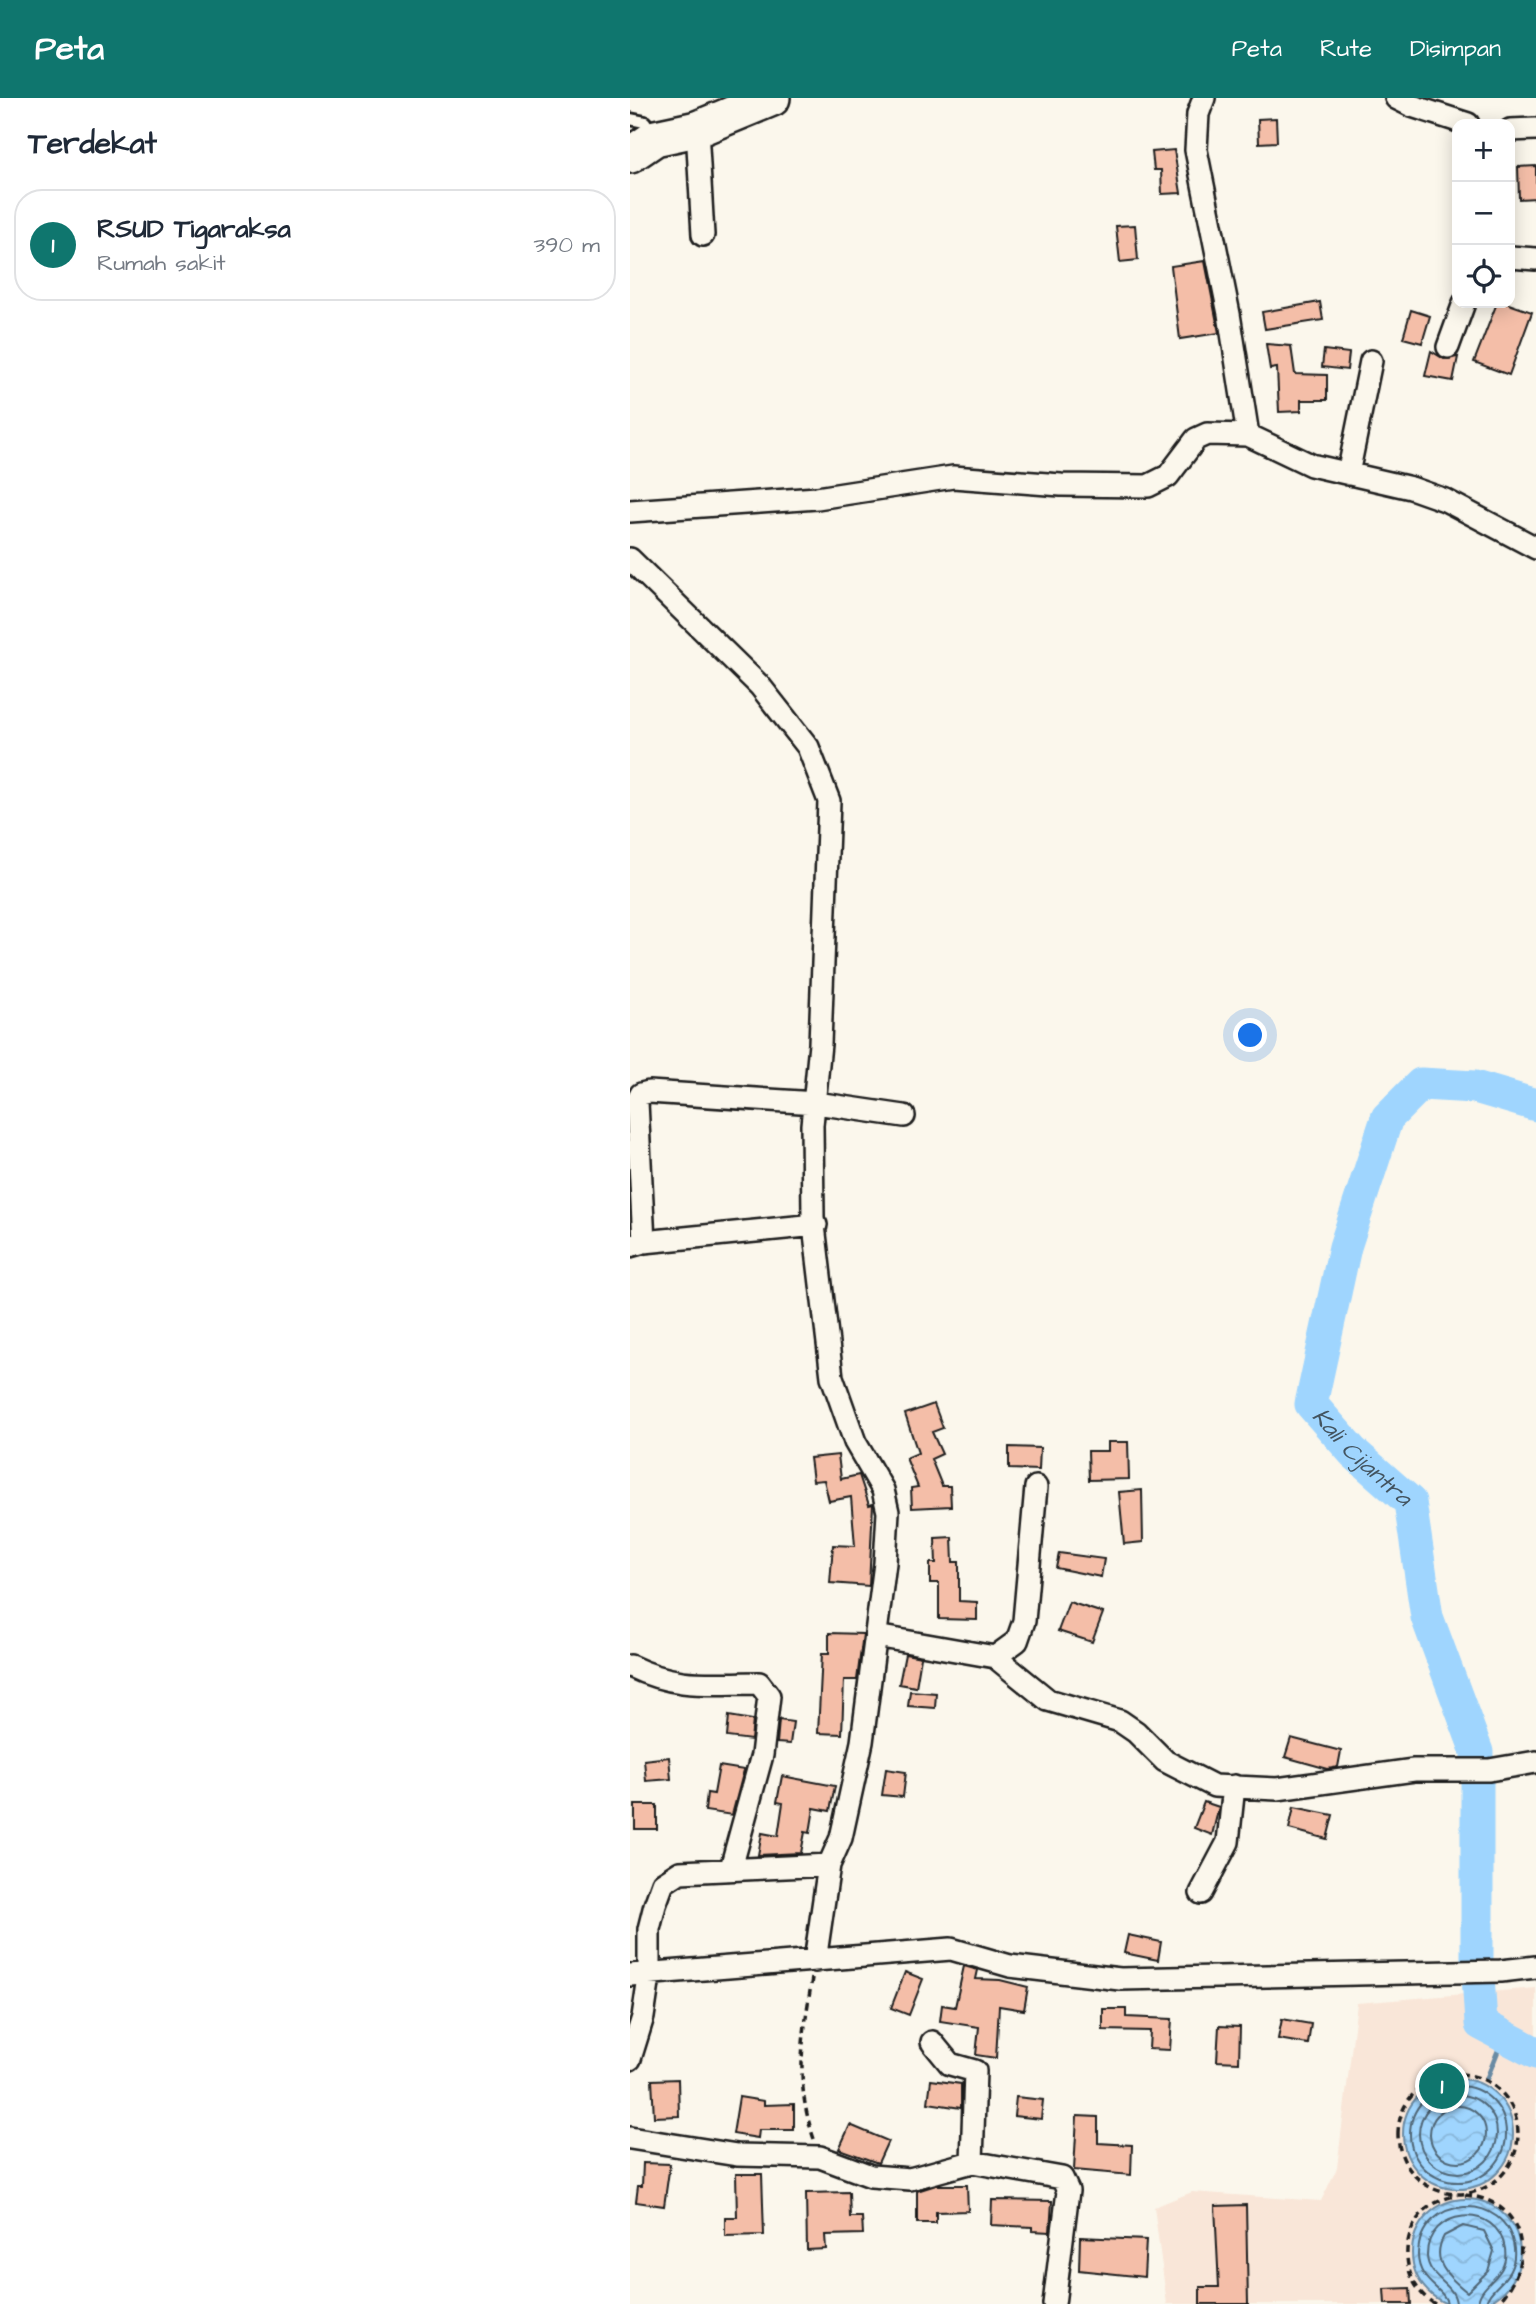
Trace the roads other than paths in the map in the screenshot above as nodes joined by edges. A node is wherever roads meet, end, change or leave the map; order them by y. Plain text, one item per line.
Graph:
1 (772, 98) edge
2 (1203, 98) edge
3 (1396, 98) edge
4 (1452, 119) edge
5 (697, 129) junction
6 (1536, 129) edge
7 (1515, 130) edge
8 (638, 137) edge
9 (704, 234) dead end
10 (1515, 257) edge
11 (1536, 259) edge
12 (1462, 308) edge
13 (1448, 347) dead end
14 (1371, 361) dead end
15 (1248, 435) junction
16 (1348, 474) junction
17 (630, 511) edge
18 (1536, 548) edge
19 (630, 559) edge
20 (816, 1103) junction
21 (904, 1116) dead end
22 (816, 1225) junction
23 (637, 1244) edge
24 (1036, 1487) dead end
25 (876, 1636) junction
26 (995, 1657) junction
27 (630, 1666) edge
28 (1536, 1762) edge
29 (1234, 1786) junction
30 (829, 1865) junction
31 (731, 1868) junction
32 (1201, 1894) dead end
33 (815, 1961) junction
34 (1536, 1967) edge
35 (640, 1973) edge
36 (932, 2042) dead end
37 (630, 2059) edge
38 (630, 2138) edge
39 (972, 2162) junction
40 (1054, 2304) edge

1 - 5 main road
2 - 15 street
3 - 4 street
5 - 8 main road
5 - 9 street
6 - 7 street
10 - 11 street
12 - 13 street
14 - 16 street
15 - 16 street
15 - 17 street
16 - 18 street
19 - 20 street
20 - 21 street
20 - 22 street
20 - 23 street
22 - 23 street
22 - 25 street
24 - 26 street
25 - 26 street
25 - 30 street
26 - 29 street
27 - 31 street
28 - 29 street
29 - 32 street
30 - 31 street
30 - 33 street
31 - 35 street
33 - 34 street
33 - 35 street
35 - 37 street
36 - 39 street
38 - 39 street
39 - 40 street

